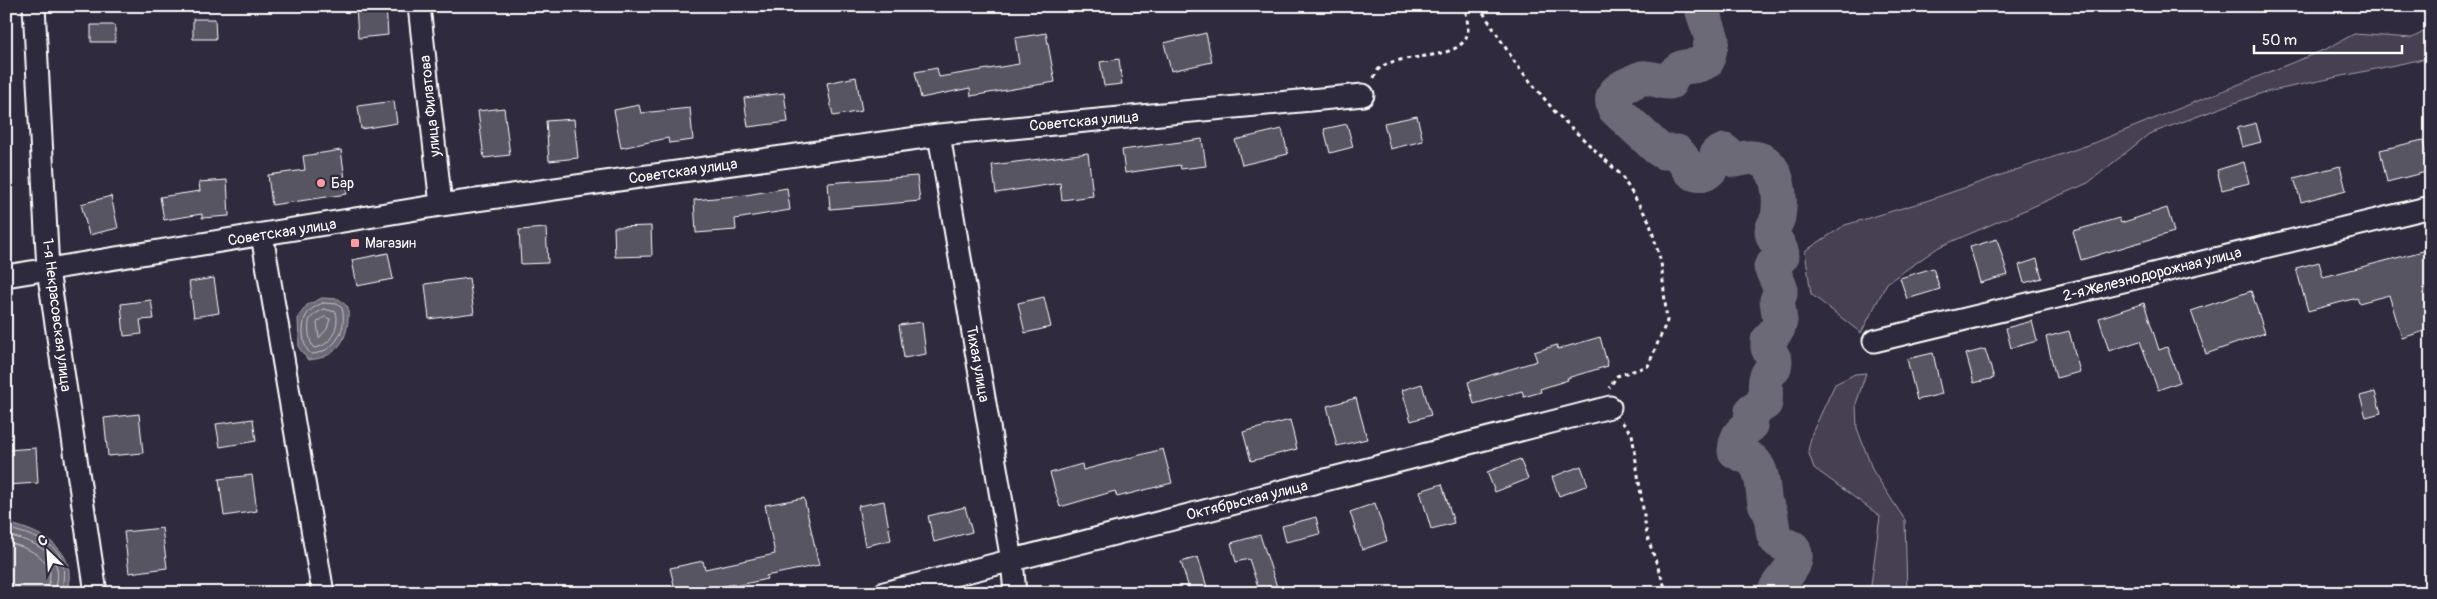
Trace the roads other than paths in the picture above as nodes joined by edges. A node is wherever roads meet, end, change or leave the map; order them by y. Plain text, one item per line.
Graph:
1 (34, 6) edge
2 (419, 6) edge
3 (1362, 95) road end
4 (939, 135) junction
5 (441, 205) junction
6 (2431, 207) edge
7 (262, 235) junction
8 (48, 270) junction
9 (6, 276) edge
10 (1874, 341) dead end
11 (1610, 407) road end
12 (1012, 561) junction
13 (96, 593) edge
14 (324, 593) edge
15 (884, 593) edge
16 (1015, 593) edge

1 - 8 street, 1-я Некрасовская улица
2 - 5 street, улица Филатова
3 - 4 street, Советская улица
4 - 5 street, Советская улица
4 - 12 street, Тихая улица
5 - 7 street, Советская улица
6 - 10 street, 2-я Железнодорожная улица
7 - 8 street, Советская улица
7 - 14 street
8 - 9 street, Советская улица
8 - 13 street, 1-я Некрасовская улица
11 - 12 street, Октябрьская улица
12 - 15 street, Октябрьская улица
12 - 16 street, Тихая улица

